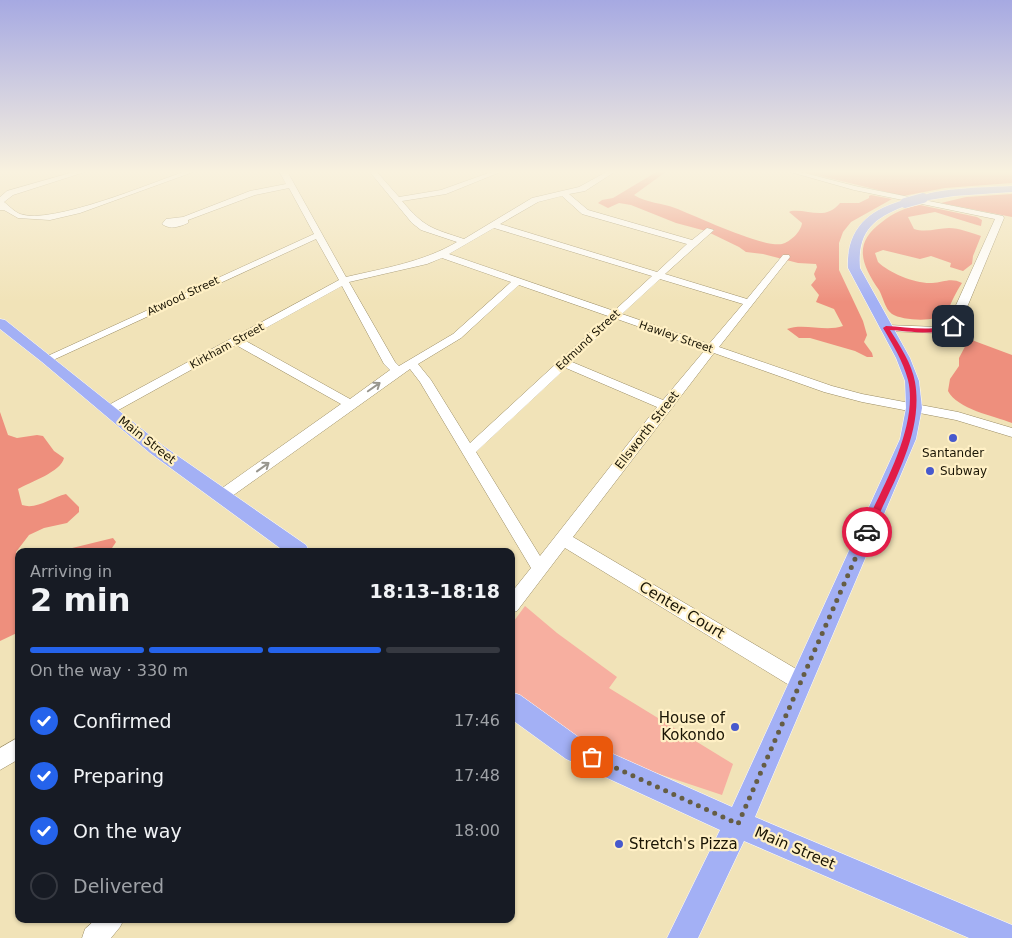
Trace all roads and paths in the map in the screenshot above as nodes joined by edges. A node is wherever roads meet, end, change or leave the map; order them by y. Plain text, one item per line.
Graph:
1 (16, 215) edge
2 (62, 215) edge
3 (195, 215) edge
4 (308, 215) edge
5 (409, 215) edge
6 (512, 215) edge
7 (595, 215) edge
8 (879, 215) edge
9 (984, 215) edge
10 (184, 219) dead end
11 (494, 226) junction
12 (710, 230) dead end
13 (319, 235) junction
14 (465, 242) junction
15 (693, 242) junction
16 (442, 255) junction
17 (786, 257) dead end
18 (658, 275) junction
19 (345, 280) junction
20 (518, 281) junction
21 (750, 303) junction
22 (616, 316) junction
23 (0, 323) edge
24 (886, 328) junction
25 (237, 340) junction
26 (713, 349) junction
27 (48, 359) junction
28 (564, 363) junction
29 (412, 364) junction
30 (398, 371) junction
31 (350, 404) junction
32 (665, 406) junction
33 (914, 408) junction
34 (109, 410) junction
35 (1012, 433) edge
36 (468, 452) junction
37 (223, 495) junction
38 (563, 539) junction
39 (295, 548) edge
40 (540, 569) junction
41 (515, 601) edge
42 (801, 682) junction
43 (515, 707) edge
44 (15, 750) edge
45 (0, 760) edge
46 (738, 824) junction
47 (108, 923) edge
48 (94, 938) edge
49 (682, 938) edge
50 (1006, 938) edge

1 - 2 street
3 - 10 street
4 - 13 street
5 - 14 street
6 - 11 street, Kirkham Street
7 - 15 street
8 - 24 main road, bridge
9 - 24 street
11 - 14 street, Kirkham Street
11 - 18 street
12 - 15 street, Edmund Street
13 - 19 street
13 - 27 street, Atwood Street
14 - 16 street, Kirkham Street
15 - 18 street, Edmund Street
16 - 19 street, Kirkham Street
16 - 20 street, Hawley Street
17 - 21 street, Ellsworth Street
18 - 21 street
18 - 22 street, Edmund Street
19 - 25 street, Kirkham Street
19 - 30 street
20 - 22 street, Hawley Street
20 - 29 street
21 - 26 street, Ellsworth Street
22 - 26 street, Hawley Street
22 - 28 street, Edmund Street
23 - 27 main road, Main Street
24 - 33 main road
25 - 31 street
25 - 34 street, Kirkham Street
26 - 32 street, Ellsworth Street
26 - 33 street, Hawley Street
27 - 34 main road, Main Street
28 - 32 street
28 - 36 street, Edmund Street
29 - 30 street
29 - 36 street
31 -> 30 street
37 -> 31 street
32 - 38 street, Ellsworth Street
33 - 35 street, Hawley Street
33 - 42 main road
34 - 37 main road, Main Street
36 - 40 street
37 - 39 main road, Main Street
38 - 40 street, Ellsworth Street
38 - 42 street, Center Court
40 - 41 street, Ellsworth Street
42 - 46 main road
43 - 46 main road, Main Street
44 - 45 street
46 - 49 main road
46 - 50 main road, Main Street
47 - 48 street

